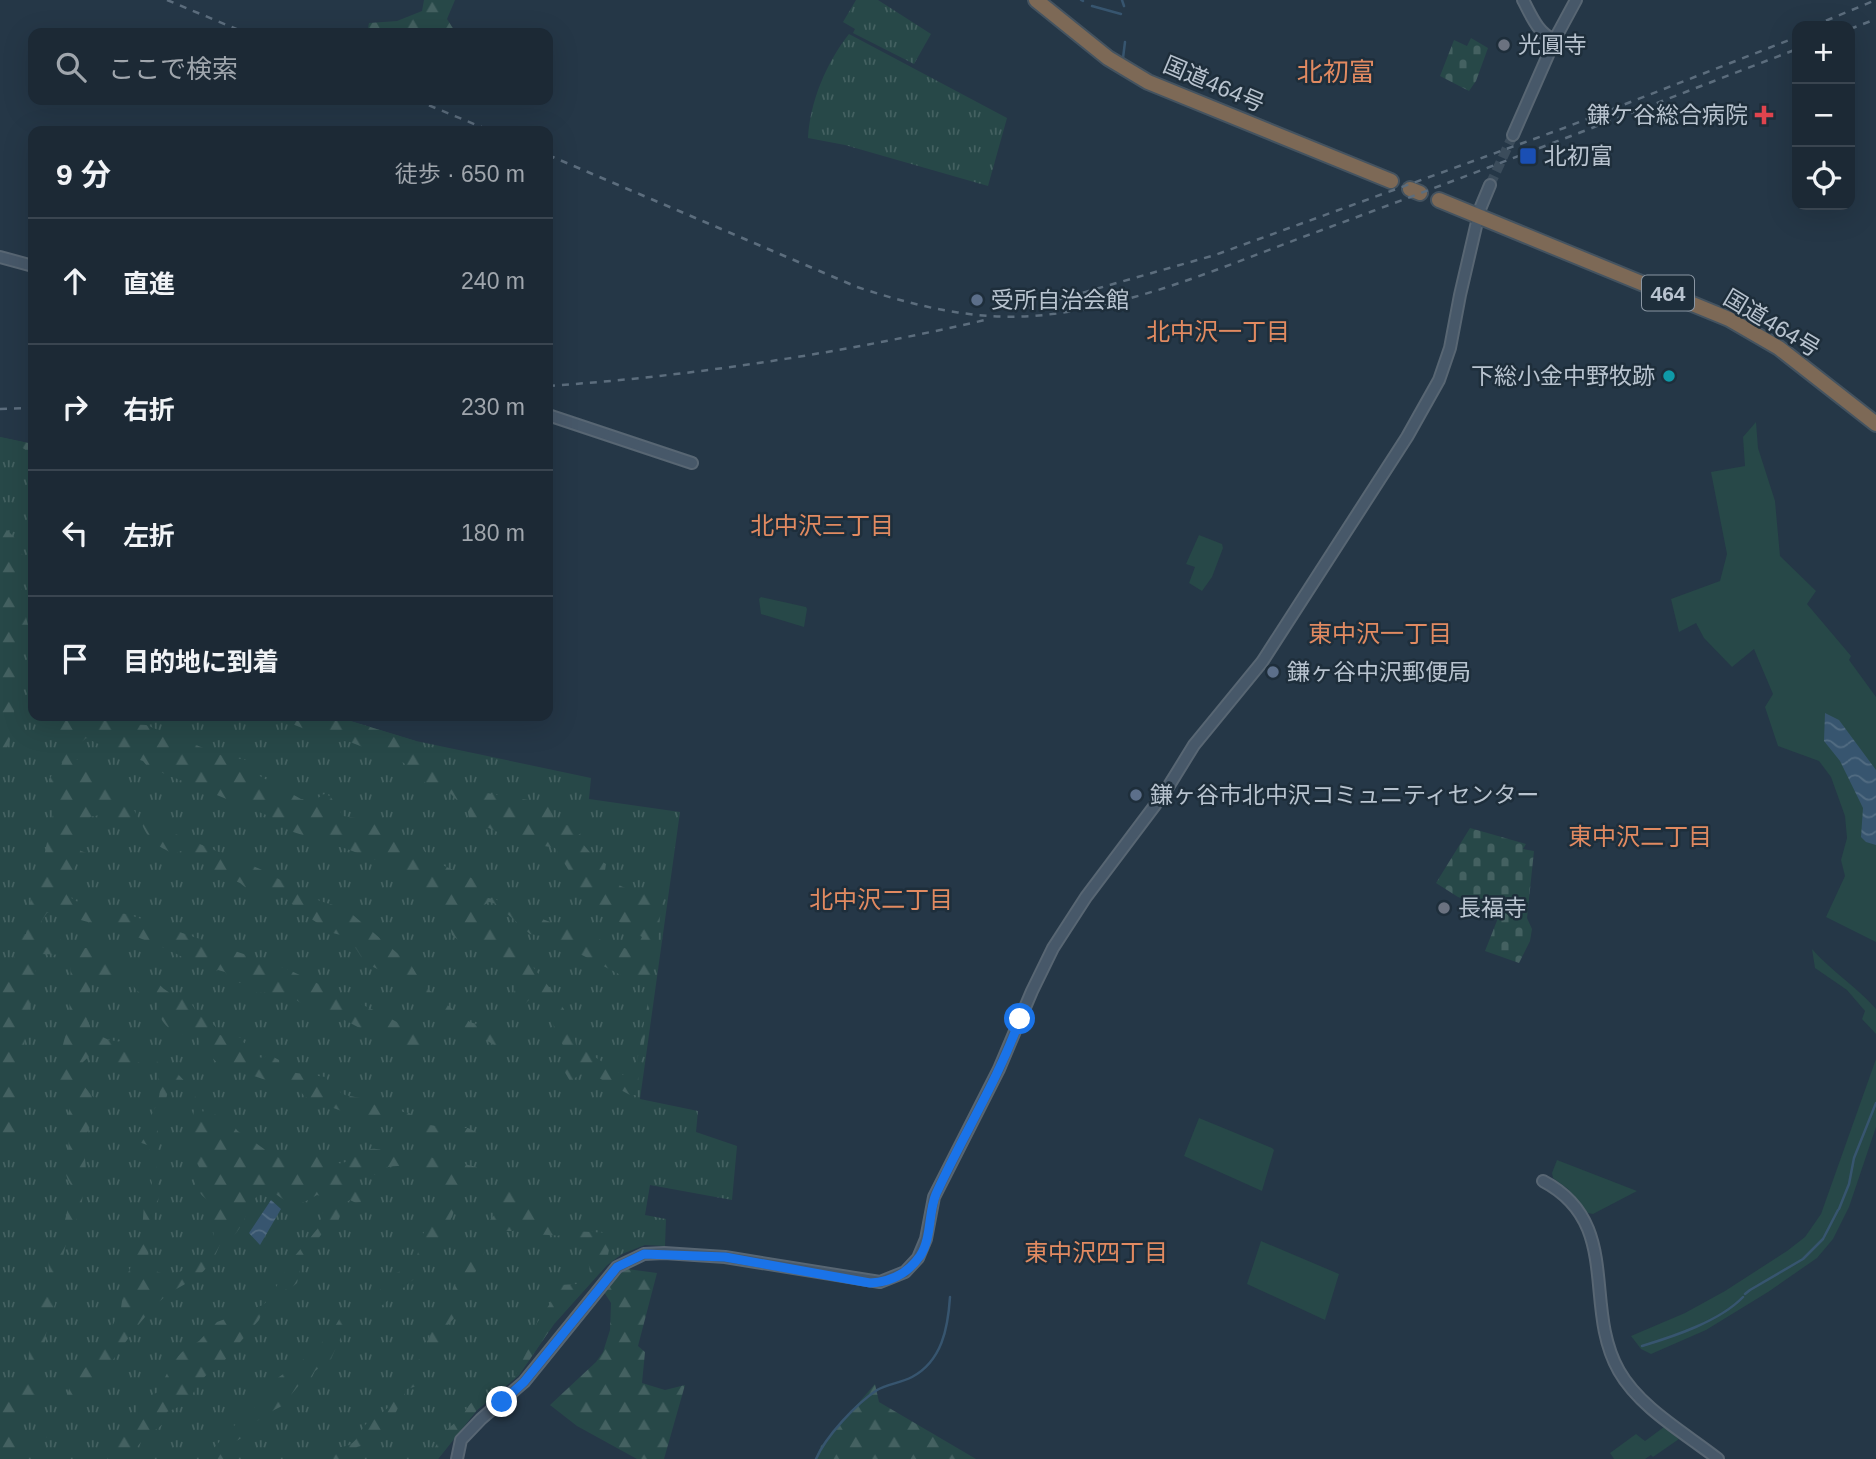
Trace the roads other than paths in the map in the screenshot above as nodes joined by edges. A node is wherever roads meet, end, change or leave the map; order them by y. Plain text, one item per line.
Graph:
1 (1036, 0) edge
2 (1523, 0) edge
3 (1576, 0) edge
4 (1555, 40) junction
5 (1513, 135) tunnel mouth
6 (1391, 181) dead end
7 (1490, 185) tunnel mouth
8 (1439, 200) dead end
9 (1478, 216) junction
10 (0, 257) edge
11 (28, 265) edge
12 (553, 417) edge
13 (1876, 424) edge
14 (692, 463) dead end
15 (1543, 1181) dead end
16 (457, 1459) edge
17 (1718, 1459) edge

1 - 6 highway, 国道464号
2 - 4 street
3 - 4 street
4 - 5 street
7 - 9 street
8 - 9 highway, 国道464号 / 464
9 - 13 highway, 国道464号 / 464
9 - 16 street
10 - 11 street
12 - 14 street
15 - 17 street

